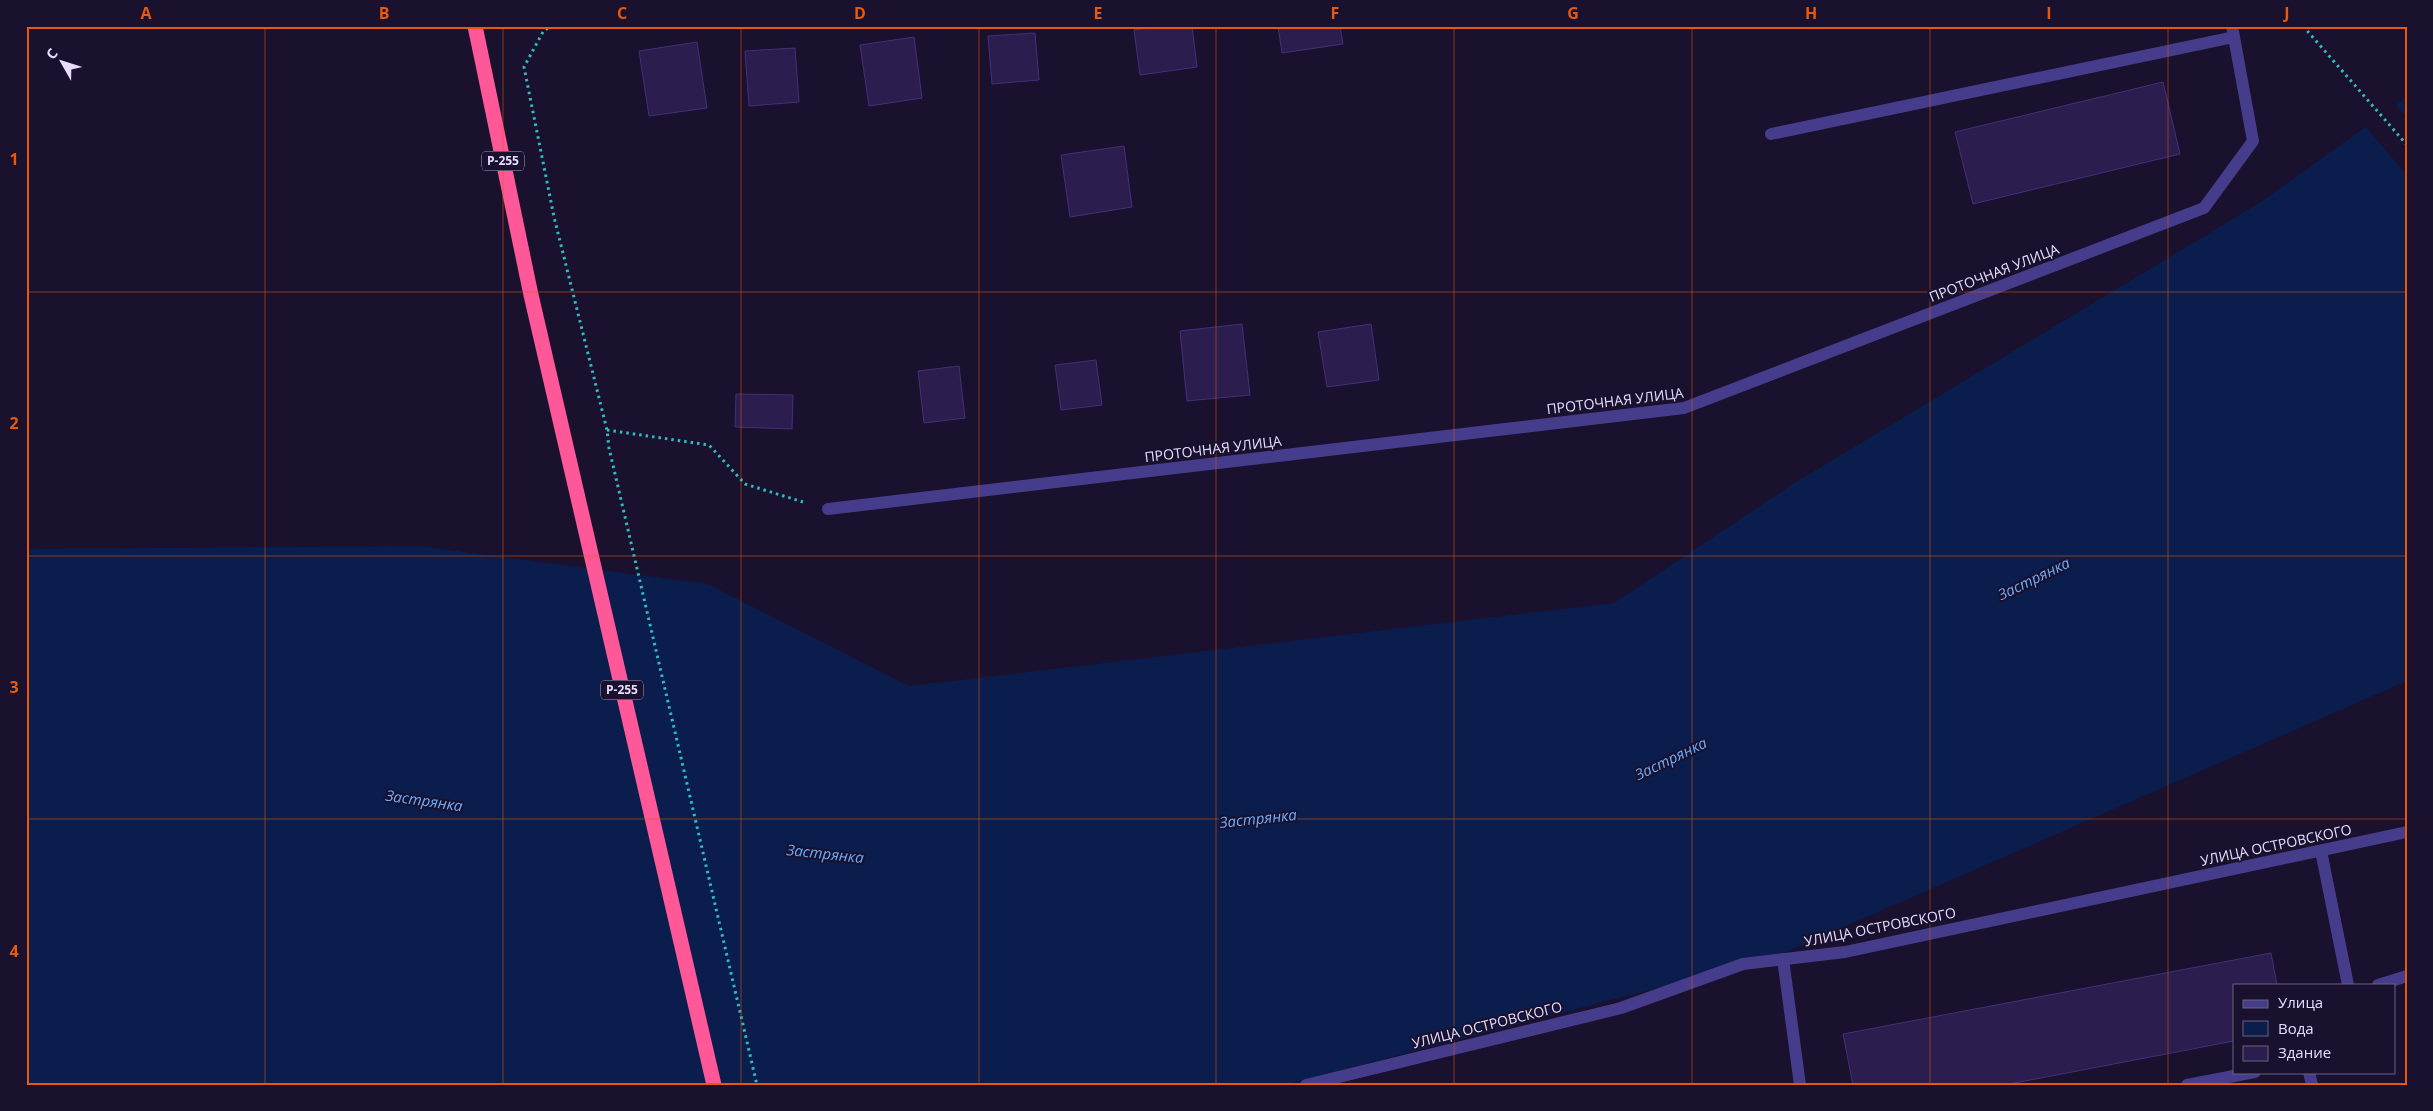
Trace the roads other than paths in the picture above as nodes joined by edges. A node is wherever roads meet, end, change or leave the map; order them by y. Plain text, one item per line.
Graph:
1 (475, 26) edge
2 (2233, 32) edge
3 (1771, 134) dead end
4 (828, 509) road end
5 (2407, 832) edge
6 (2321, 850) junction
7 (1783, 960) junction
8 (2407, 976) edge
9 (2348, 984) edge
10 (2381, 984) edge
11 (2245, 1074) edge
12 (714, 1085) edge
13 (1306, 1085) edge
14 (1800, 1085) edge
15 (2187, 1085) edge

1 - 12 highway, Р-255
2 - 3 street
2 - 4 street, ПРОТОЧНАЯ УЛИЦА
5 - 6 street, УЛИЦА ОСТРОВСКОГО
6 - 7 street, УЛИЦА ОСТРОВСКОГО
6 - 9 street
7 - 13 street, УЛИЦА ОСТРОВСКОГО
7 - 14 street
8 - 10 street
11 - 15 street

